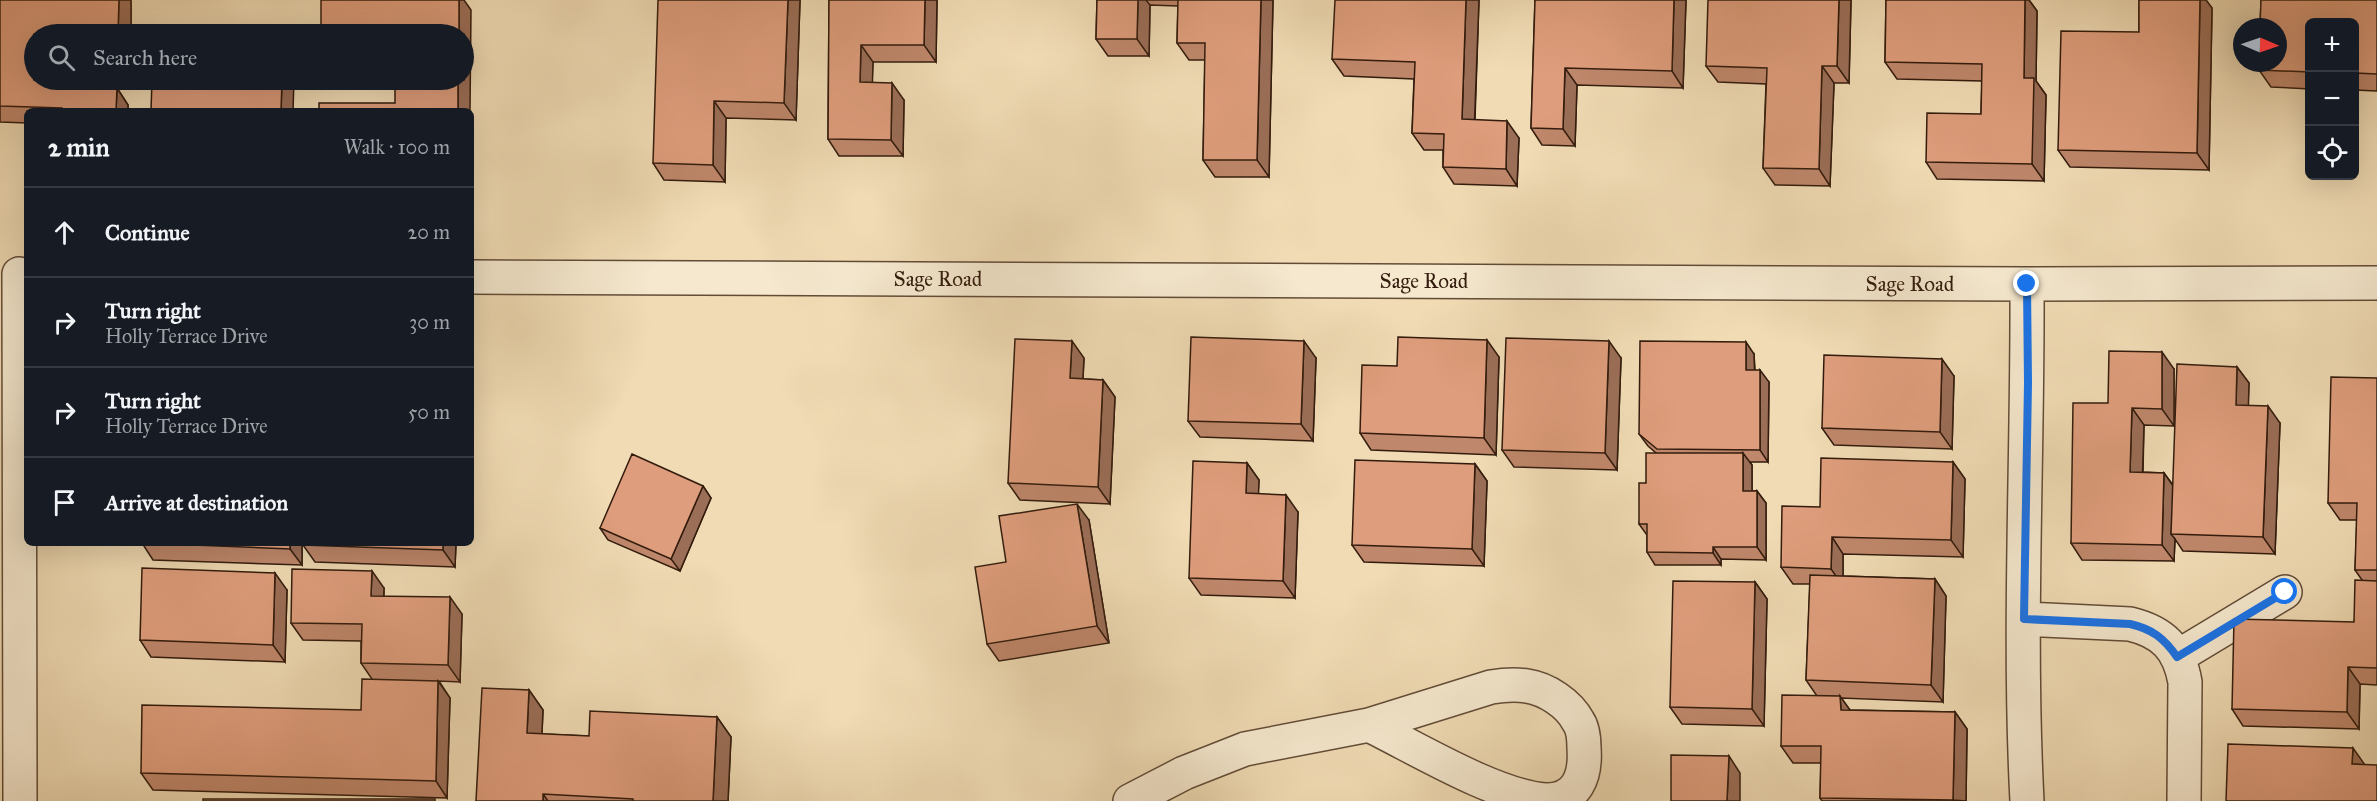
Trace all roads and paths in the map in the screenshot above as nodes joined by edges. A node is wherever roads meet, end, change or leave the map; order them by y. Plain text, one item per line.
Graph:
1 (15, 274) edge
2 (474, 277) edge
3 (2377, 283) edge
4 (2027, 284) junction
5 (2285, 592) dead end
6 (2024, 619) junction
7 (2177, 657) junction
8 (1369, 725) junction
9 (1576, 797) edge
10 (20, 801) edge
11 (1130, 801) edge
12 (2027, 801) edge
13 (2184, 801) edge

1 - 10 street
2 - 4 street, Sage Road
3 - 4 street, Sage Road
4 - 6 street
5 - 7 street
6 - 7 street
6 - 12 street
7 - 13 street
8 - 9 street
8 - 9 street
8 - 11 street

